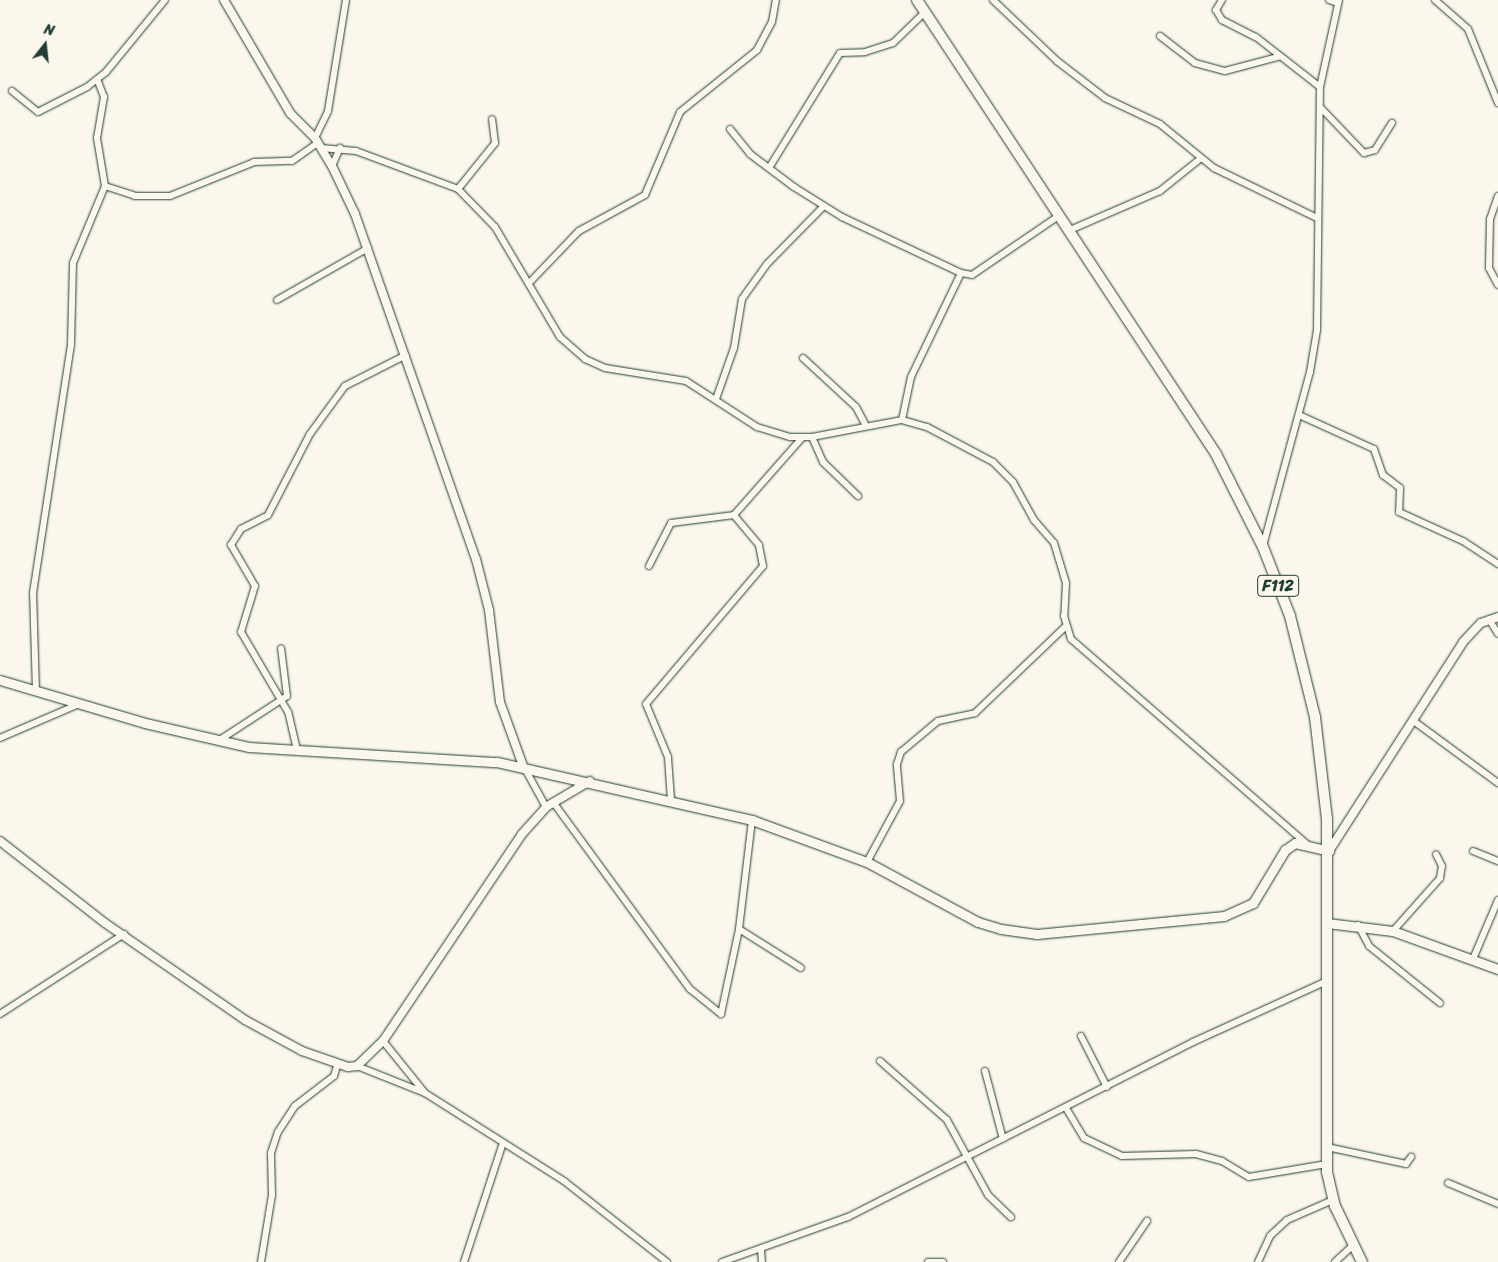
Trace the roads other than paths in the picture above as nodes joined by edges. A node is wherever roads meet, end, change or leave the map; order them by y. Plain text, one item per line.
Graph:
1 (165, 0) edge
2 (224, 0) edge
3 (346, 0) edge
4 (776, 0) edge
5 (917, 0) edge
6 (993, 0) edge
7 (1222, 0) edge
8 (1329, 0) edge
9 (1435, 0) edge
10 (1339, 2) edge
11 (925, 12) junction
12 (1160, 36) dead end
13 (1278, 57) junction
14 (97, 79) junction
15 (1320, 87) junction
16 (12, 91) dead end
17 (1498, 103) edge
18 (1320, 107) junction
19 (492, 119) dead end
20 (1392, 123) dead end
21 (730, 129) dead end
22 (318, 143) junction
23 (340, 148) junction
24 (1200, 160) junction
25 (332, 166) junction
26 (769, 168) junction
27 (105, 186) junction
28 (458, 189) junction
29 (1498, 196) edge
30 (824, 206) junction
31 (1060, 214) junction
32 (1317, 218) junction
33 (1070, 230) junction
34 (368, 248) junction
35 (961, 273) junction
36 (531, 282) junction
37 (1498, 285) edge
38 (277, 300) dead end
39 (406, 355) junction
40 (802, 358) dead end
41 (716, 399) junction
42 (1299, 415) junction
43 (902, 420) junction
44 (865, 424) junction
45 (812, 437) junction
46 (802, 438) junction
47 (858, 496) dead end
48 (734, 515) junction
49 (1263, 547) junction
50 (1498, 564) edge
51 (649, 566) dead end
52 (1498, 617) edge
53 (1489, 619) junction
54 (1065, 628) junction
55 (1498, 634) edge
56 (281, 648) dead end
57 (0, 680) edge
58 (36, 692) junction
59 (282, 702) junction
60 (79, 704) junction
61 (1415, 722) junction
62 (0, 738) edge
63 (218, 740) junction
64 (297, 750) junction
65 (523, 766) junction
66 (590, 781) junction
67 (1498, 783) edge
68 (671, 800) junction
69 (553, 802) junction
70 (546, 807) junction
71 (752, 820) junction
72 (0, 841) edge
73 (1306, 843) junction
74 (1329, 851) junction
75 (1473, 851) dead end
76 (1436, 854) dead end
77 (1498, 861) edge
78 (867, 862) junction
79 (1498, 900) edge
80 (1327, 923) junction
81 (1358, 925) junction
82 (739, 929) junction
83 (1393, 931) junction
84 (124, 934) junction
85 (1473, 958) junction
86 (801, 968) dead end
87 (1498, 969) edge
88 (1329, 980) junction
89 (1440, 1003) dead end
90 (0, 1014) edge
91 (1081, 1036) dead end
92 (383, 1042) junction
93 (880, 1061) dead end
94 (337, 1066) junction
95 (357, 1066) junction
96 (985, 1071) dead end
97 (1107, 1087) junction
98 (425, 1093) junction
99 (1066, 1108) junction
100 (1003, 1139) junction
101 (502, 1146) junction
102 (1327, 1147) junction
103 (970, 1156) junction
104 (1411, 1157) dead end
105 (1327, 1164) junction
106 (1448, 1183) dead end
107 (1333, 1200) junction
108 (1498, 1204) edge
109 (1011, 1217) dead end
110 (1147, 1221) dead end
111 (1353, 1245) junction
112 (761, 1249) junction
113 (261, 1262) edge
114 (464, 1262) edge
115 (666, 1262) edge
116 (722, 1262) edge
117 (762, 1262) edge
118 (928, 1262) edge
119 (943, 1262) edge
120 (1119, 1262) edge
121 (1258, 1262) edge
122 (1335, 1262) edge
123 (1362, 1262) edge

1 - 14 street
2 - 22 street
3 - 22 street
4 - 36 street
5 - 11 main road, F112
6 - 24 street
7 - 13 street
8 - 10 street
9 - 17 street
10 - 15 street
11 - 26 street
11 - 31 main road, F112
12 - 13 street
13 - 15 street
14 - 16 street
14 - 27 street
15 - 18 street
18 - 20 street
18 - 32 street
19 - 28 street
21 - 26 street
22 - 23 street
22 - 25 street
22 - 27 street
23 - 25 street
23 - 28 street
24 - 32 street
24 - 33 street
25 - 34 street
26 - 30 street
27 - 58 street
28 - 36 street
29 - 37 street
30 - 35 street
30 - 41 street
31 - 33 main road, F112
31 - 35 street
32 - 42 street
33 - 49 main road, F112
34 - 38 street
34 - 39 street
35 - 43 street
36 - 41 street
39 - 59 street
39 - 65 street
40 - 44 street
41 - 46 street
42 - 49 street
42 - 50 street
43 - 44 street
43 - 54 street
44 - 45 street
45 - 46 street
45 - 47 street
46 - 48 street
48 - 51 street
48 - 68 street
49 - 74 main road, F112
52 - 53 street
53 - 55 street
53 - 61 street
54 - 73 street
54 - 78 street
56 - 59 street
57 - 58 main road
58 - 60 main road
59 - 63 street
59 - 64 street
60 - 62 street
60 - 63 main road
61 - 67 street
61 - 74 street
63 - 64 main road
64 - 65 main road
65 - 66 main road
65 - 70 street
66 - 68 main road
66 - 69 street
68 - 71 main road
69 - 70 street
69 - 82 street
70 - 92 street
71 - 78 main road
71 - 82 street
72 - 84 street
73 - 74 main road
73 - 78 main road
74 - 80 main road, F112
75 - 77 street
76 - 83 street
79 - 85 street
80 - 81 main road
80 - 88 main road, F112
81 - 83 main road
81 - 89 street
82 - 86 street
83 - 85 main road
84 - 90 street
84 - 94 street
85 - 87 main road
88 - 97 street
88 - 102 main road, F112
91 - 97 street
92 - 95 street
92 - 98 street
93 - 103 street
94 - 95 street
94 - 113 street
95 - 98 street
96 - 100 street
97 - 99 street
98 - 101 street
99 - 100 street
99 - 105 street
100 - 103 street
101 - 114 street
101 - 115 street
102 - 104 street
102 - 105 main road, F112
103 - 109 street
103 - 112 street
105 - 107 main road, F112
106 - 108 street
107 - 111 main road, F112
107 - 121 street
110 - 120 street
111 - 122 street
111 - 123 main road, F112
112 - 116 street
112 - 117 street
118 - 119 street

